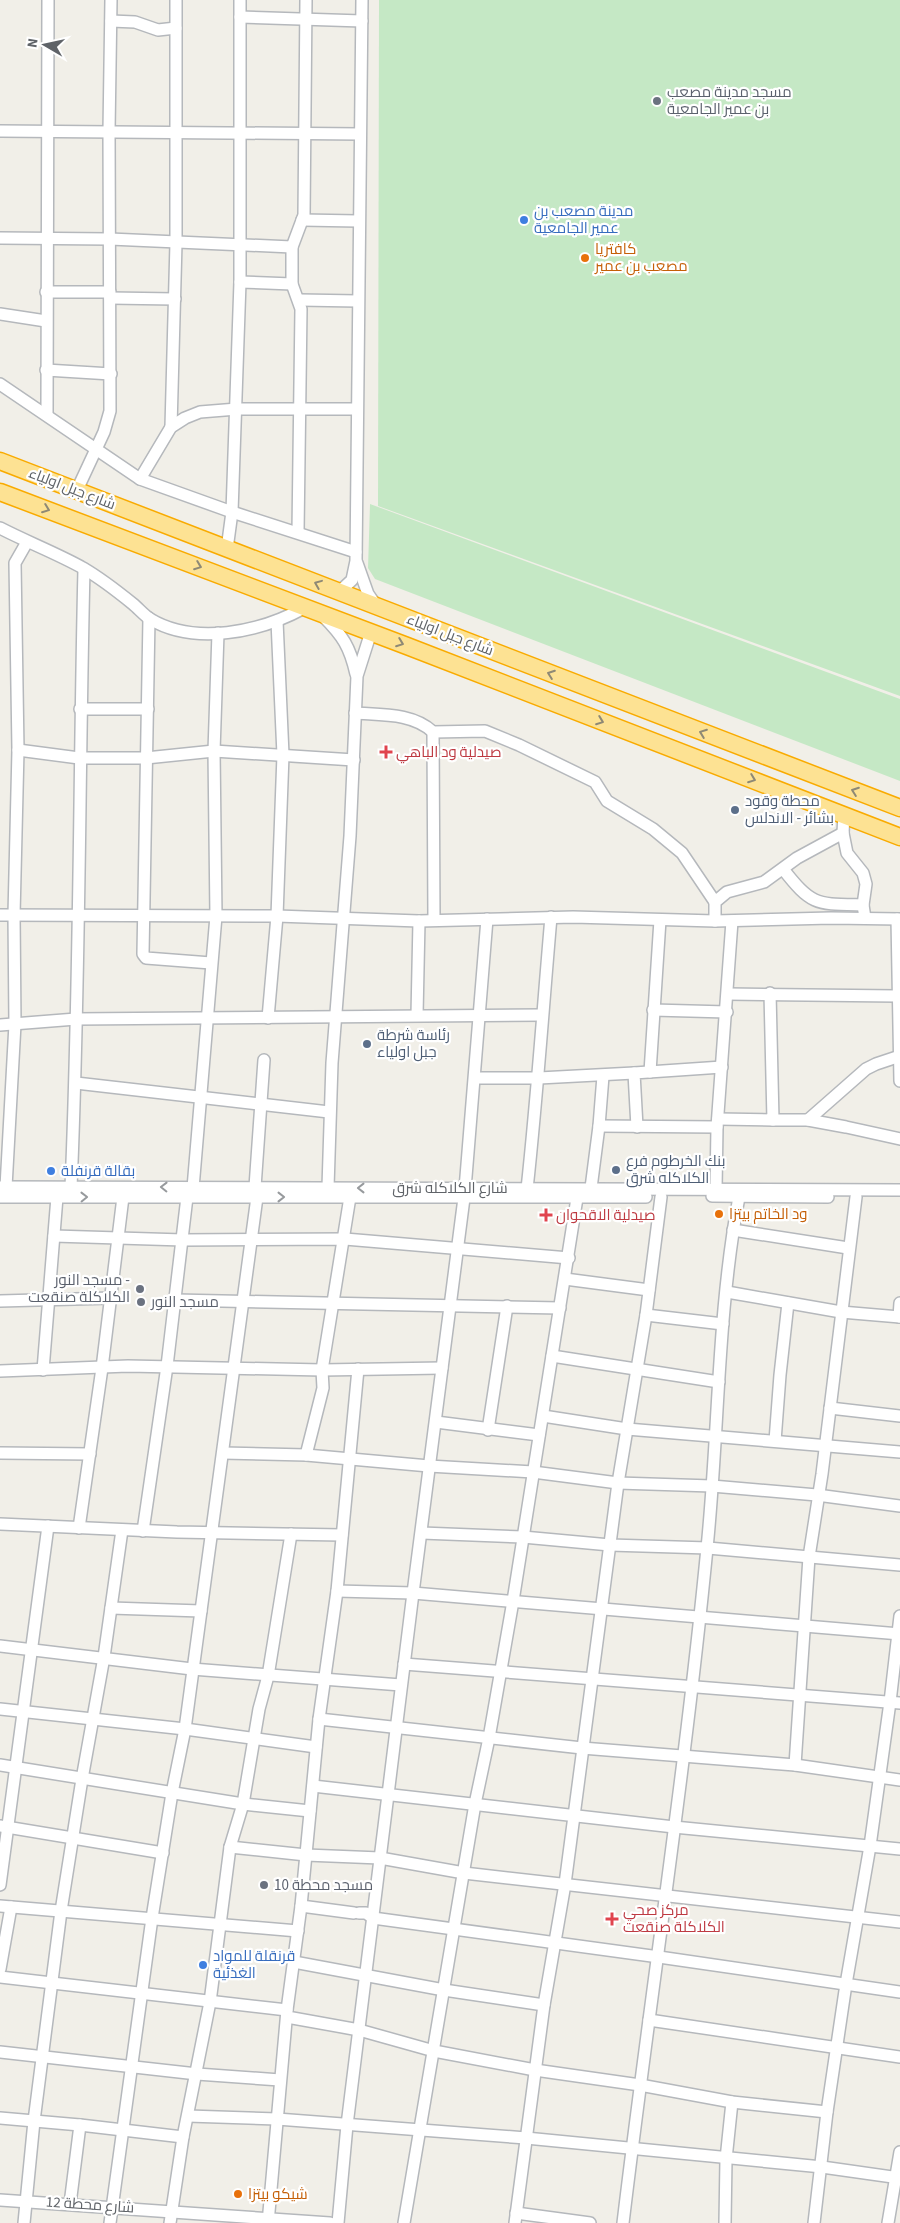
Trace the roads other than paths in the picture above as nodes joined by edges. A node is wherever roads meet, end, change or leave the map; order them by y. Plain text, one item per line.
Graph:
1 (48, 0) edge
2 (111, 0) edge
3 (176, 0) edge
4 (240, 0) edge
5 (306, 0) edge
6 (362, 0) edge
7 (240, 16) junction
8 (306, 19) junction
9 (110, 21) junction
10 (362, 21) junction
11 (176, 28) junction
12 (0, 131) edge
13 (47, 131) junction
14 (109, 131) junction
15 (175, 131) junction
16 (240, 132) junction
17 (306, 134) junction
18 (360, 134) junction
19 (302, 220) junction
20 (358, 221) junction
21 (0, 238) edge
22 (46, 238) junction
23 (110, 239) junction
24 (176, 242) junction
25 (239, 245) junction
26 (292, 247) junction
27 (240, 282) junction
28 (292, 284) junction
29 (46, 292) junction
30 (110, 295) junction
31 (174, 299) junction
32 (300, 300) junction
33 (358, 301) junction
34 (0, 314) edge
35 (46, 321) junction
36 (46, 370) junction
37 (111, 374) junction
38 (0, 384) edge
39 (237, 409) junction
40 (299, 409) junction
41 (357, 409) junction
42 (47, 414) junction
43 (171, 427) junction
44 (96, 450) junction
45 (0, 461) edge
46 (140, 479) junction
47 (77, 490) junction
48 (0, 492) edge
49 (232, 512) junction
50 (0, 528) edge
51 (298, 532) junction
52 (27, 542) junction
53 (227, 549) junction
54 (356, 557) junction
55 (84, 568) junction
56 (339, 592) junction
57 (377, 607) junction
58 (304, 608) junction
59 (321, 614) junction
60 (149, 618) junction
61 (277, 621) junction
62 (371, 632) junction
63 (218, 633) junction
64 (357, 676) junction
65 (80, 709) junction
66 (148, 709) junction
67 (355, 713) junction
68 (433, 732) junction
69 (18, 750) junction
70 (214, 750) junction
71 (283, 755) junction
72 (79, 758) junction
73 (146, 758) junction
74 (354, 760) junction
75 (894, 806) edge
76 (844, 814) junction
77 (866, 824) junction
78 (843, 833) junction
79 (900, 837) edge
80 (783, 869) junction
81 (715, 902) junction
82 (863, 904) junction
83 (14, 914) junction
84 (79, 914) junction
85 (0, 915) edge
86 (144, 916) junction
87 (216, 916) junction
88 (277, 916) junction
89 (551, 917) junction
90 (865, 918) junction
91 (344, 919) junction
92 (487, 919) junction
93 (899, 919) edge
94 (434, 920) junction
95 (660, 920) junction
96 (732, 920) junction
97 (419, 921) junction
98 (715, 921) junction
99 (211, 963) junction
100 (770, 993) junction
101 (728, 994) junction
102 (897, 996) junction
103 (654, 1010) junction
104 (727, 1012) junction
105 (417, 1015) junction
106 (542, 1015) junction
107 (480, 1016) junction
108 (335, 1017) junction
109 (76, 1018) junction
110 (206, 1018) junction
111 (268, 1018) junction
112 (15, 1024) junction
113 (0, 1025) edge
114 (900, 1056) edge
115 (264, 1060) dead end
116 (722, 1067) junction
117 (650, 1072) junction
118 (634, 1073) junction
119 (603, 1076) junction
120 (476, 1078) junction
121 (539, 1078) junction
122 (900, 1080) edge
123 (76, 1083) junction
124 (200, 1097) junction
125 (261, 1105) junction
126 (330, 1112) junction
127 (773, 1120) junction
128 (808, 1120) junction
129 (717, 1123) junction
130 (599, 1126) junction
131 (637, 1127) junction
132 (900, 1140) edge
133 (71, 1187) junction
134 (328, 1187) junction
135 (591, 1188) junction
136 (527, 1189) junction
137 (716, 1189) junction
138 (900, 1190) edge
139 (2, 1191) edge
140 (190, 1192) junction
141 (256, 1192) junction
142 (464, 1193) junction
143 (123, 1197) junction
144 (661, 1197) junction
145 (739, 1197) junction
146 (856, 1197) junction
147 (900, 1197) edge
148 (57, 1198) junction
149 (350, 1198) junction
150 (577, 1198) junction
151 (733, 1230) junction
152 (54, 1236) junction
153 (118, 1238) junction
154 (250, 1239) junction
155 (345, 1239) junction
156 (183, 1240) junction
157 (457, 1247) junction
158 (848, 1248) junction
159 (569, 1258) junction
160 (566, 1279) junction
161 (649, 1290) junction
162 (727, 1292) junction
163 (112, 1298) junction
164 (48, 1300) junction
165 (176, 1300) junction
166 (0, 1301) edge
167 (242, 1301) junction
168 (335, 1302) junction
169 (788, 1303) junction
170 (900, 1303) edge
171 (449, 1305) junction
172 (506, 1306) junction
173 (560, 1308) junction
174 (840, 1312) junction
175 (646, 1315) junction
176 (900, 1317) edge
177 (723, 1324) junction
178 (552, 1356) junction
179 (167, 1366) junction
180 (102, 1368) junction
181 (234, 1368) junction
182 (442, 1368) junction
183 (637, 1368) junction
184 (358, 1369) junction
185 (42, 1370) junction
186 (322, 1370) junction
187 (0, 1371) edge
188 (719, 1382) junction
189 (830, 1408) junction
190 (543, 1416) junction
191 (900, 1416) edge
192 (436, 1422) junction
193 (627, 1429) junction
194 (488, 1430) junction
195 (540, 1435) junction
196 (715, 1436) junction
197 (776, 1441) junction
198 (825, 1446) junction
199 (900, 1452) edge
200 (0, 1453) edge
201 (223, 1453) junction
202 (90, 1454) junction
203 (306, 1455) junction
204 (350, 1459) junction
205 (429, 1466) junction
206 (533, 1472) junction
207 (618, 1482) junction
208 (712, 1486) junction
209 (817, 1496) junction
210 (900, 1506) edge
211 (0, 1524) edge
212 (48, 1526) junction
213 (79, 1528) junction
214 (122, 1530) junction
215 (143, 1531) junction
216 (212, 1533) junction
217 (422, 1533) junction
218 (292, 1534) junction
219 (342, 1535) junction
220 (523, 1537) junction
221 (610, 1545) junction
222 (708, 1548) junction
223 (809, 1557) junction
224 (900, 1565) edge
225 (337, 1591) junction
226 (412, 1593) junction
227 (513, 1601) junction
228 (111, 1608) junction
229 (601, 1609) junction
230 (201, 1610) junction
231 (900, 1616) edge
232 (699, 1618) junction
233 (804, 1627) junction
234 (899, 1634) edge
235 (0, 1646) edge
236 (31, 1649) junction
237 (104, 1657) junction
238 (404, 1664) junction
239 (192, 1669) junction
240 (500, 1671) junction
241 (268, 1676) junction
242 (591, 1678) junction
243 (326, 1680) junction
244 (401, 1685) junction
245 (691, 1687) junction
246 (799, 1697) junction
247 (895, 1703) edge
248 (0, 1709) edge
249 (23, 1712) junction
250 (93, 1719) junction
251 (319, 1719) junction
252 (396, 1728) junction
253 (185, 1729) junction
254 (489, 1738) junction
255 (253, 1739) junction
256 (316, 1747) junction
257 (582, 1748) junction
258 (682, 1757) junction
259 (0, 1765) edge
260 (795, 1765) junction
261 (15, 1767) junction
262 (880, 1778) junction
263 (82, 1779) junction
264 (900, 1780) edge
265 (313, 1786) junction
266 (172, 1793) junction
267 (389, 1793) junction
268 (243, 1804) junction
269 (475, 1804) junction
270 (310, 1811) junction
271 (572, 1815) junction
272 (3, 1826) edge
273 (674, 1826) junction
274 (73, 1836) junction
275 (870, 1846) junction
276 (230, 1847) junction
277 (900, 1849) edge
278 (162, 1853) junction
279 (306, 1855) junction
280 (380, 1858) junction
281 (464, 1873) junction
282 (565, 1884) junction
283 (0, 1885) edge
284 (667, 1895) junction
285 (6, 1906) edge
286 (301, 1906) junction
287 (61, 1911) junction
288 (857, 1917) junction
289 (152, 1918) junction
290 (373, 1918) junction
291 (900, 1922) edge
292 (220, 1924) junction
293 (454, 1930) junction
294 (298, 1931) junction
295 (554, 1943) junction
296 (659, 1957) junction
297 (294, 1962) junction
298 (0, 1968) edge
299 (367, 1975) junction
300 (0, 1977) edge
301 (52, 1982) junction
302 (846, 1984) junction
303 (444, 1990) junction
304 (900, 1992) edge
305 (141, 1994) junction
306 (210, 2002) junction
307 (544, 2005) junction
308 (287, 2014) junction
309 (649, 2020) junction
310 (359, 2030) junction
311 (838, 2047) junction
312 (434, 2051) junction
313 (0, 2052) edge
314 (44, 2057) junction
315 (900, 2057) edge
316 (132, 2068) junction
317 (535, 2070) junction
318 (197, 2074) junction
319 (280, 2080) junction
320 (640, 2085) junction
321 (732, 2102) junction
322 (827, 2112) junction
323 (188, 2116) junction
324 (0, 2118) edge
325 (277, 2120) junction
326 (34, 2121) junction
327 (80, 2125) junction
328 (347, 2125) junction
329 (122, 2130) junction
330 (420, 2130) junction
331 (183, 2137) junction
332 (526, 2138) junction
333 (632, 2149) junction
334 (900, 2152) edge
335 (726, 2159) junction
336 (822, 2167) junction
337 (898, 2178) edge
338 (0, 2200) edge
339 (26, 2201) junction
340 (70, 2204) junction
341 (112, 2207) junction
342 (171, 2217) edge
343 (516, 2218) edge
344 (241, 2220) edge
345 (268, 2221) edge
346 (299, 2221) edge
347 (24, 2223) edge
348 (110, 2223) edge
349 (330, 2223) edge
350 (338, 2223) edge
351 (404, 2223) edge
352 (590, 2223) edge
353 (623, 2223) edge
354 (725, 2223) edge
355 (814, 2223) edge
356 (888, 2223) edge

1 - 13 street
2 - 9 street
3 - 11 street
4 - 7 street
5 - 8 street
6 - 10 street
7 - 8 street
7 - 16 street
8 - 10 street
8 - 17 street
9 - 11 street
9 - 14 street
10 - 18 street
11 - 15 street
12 - 13 street
13 - 14 street
13 - 22 street
14 - 15 street
14 - 23 street
15 - 16 street
15 - 24 street
16 - 17 street
16 - 25 street
17 - 18 street
17 - 19 street
18 - 20 street
19 - 20 street
19 - 26 street
20 - 33 street
21 - 22 street
22 - 23 street
22 - 29 street
23 - 24 street
23 - 30 street
24 - 25 street
24 - 31 street
25 - 26 street
25 - 27 street
26 - 28 street
27 - 28 street
27 - 39 street
28 - 32 street
29 - 30 street
29 - 35 street
30 - 31 street
30 - 37 street
31 - 43 street
32 - 33 street
32 - 40 street
33 - 41 street
34 - 35 street
35 - 36 street
36 - 37 street
36 - 42 street
37 - 44 street
38 - 42 street
39 - 40 street
39 - 43 street
39 - 49 street
40 - 41 street
40 - 51 street
41 - 54 street
42 - 44 street
43 - 46 street
44 - 46 street
44 - 47 street
45 - 47 highway, شارع جبل اولياء
46 - 49 street
47 - 53 highway, شارع جبل اولياء
48 -> 58 highway, شارع جبل اولياء
49 - 51 street
49 - 53 street
50 - 52 street
51 - 54 street
52 - 55 street
52 - 69 street
56 -> 53 highway, شارع جبل اولياء
54 - 56 street
54 - 57 street
55 - 60 street
55 - 65 street
56 - 57 highway, شارع جبل اولياء
75 -> 57 highway, شارع جبل اولياء
58 - 59 highway, شارع جبل اولياء
58 - 61 street
59 - 62 highway, شارع جبل اولياء
59 - 64 street
60 - 63 street
60 - 66 street
61 - 63 street
61 - 71 street
62 - 64 street
62 -> 76 highway, شارع جبل اولياء
63 - 70 street
64 - 67 street
65 - 66 street
65 - 72 street
66 - 73 street
67 - 68 street
67 - 74 street
68 - 81 street
68 - 94 street
69 - 72 street
69 - 83 street
70 - 71 street
70 - 73 street
70 - 87 street
71 - 74 street
71 - 88 street
72 - 73 street
72 - 84 street
73 - 86 street
74 - 91 street
75 - 77 highway
76 - 77 highway, شارع جبل اولياء
76 - 78 street
77 - 79 highway, شارع جبل اولياء
78 - 80 street
78 - 82 street
80 - 81 street
80 - 82 street
81 - 98 street
82 - 90 street
83 - 84 street
83 - 85 street
83 - 112 street
84 - 86 street
84 - 109 street
86 - 87 street
86 - 99 street
87 - 88 street
87 - 99 street
88 - 91 street
88 - 111 street
89 - 92 street
89 - 95 street
89 - 106 street
90 - 93 street
90 - 96 street
91 - 97 street
91 - 108 street
92 - 94 street
92 - 107 street
93 - 102 street
94 - 97 street
95 - 98 street
95 - 103 street
96 - 98 street
96 - 101 street
97 - 105 street
99 - 110 street
100 - 101 street
100 - 102 street
100 - 127 street
101 - 104 street
102 - 114 street
103 - 104 street
103 - 117 street
104 - 116 street
105 - 107 street
105 - 108 street
106 - 107 street
106 - 121 street
107 - 120 street
108 - 111 street
108 - 126 street
109 - 110 street
109 - 112 street
109 - 123 street
110 - 111 street
110 - 124 street
112 - 113 street
112 - 139 street
114 - 122 street
114 - 128 street
115 - 125 street
116 - 117 street
116 - 129 street
117 - 118 street
118 - 119 street
118 - 131 street
119 - 121 street
119 - 130 street
120 - 121 street
120 - 142 street
121 - 136 street
123 - 124 street
123 - 133 street
124 - 125 street
124 - 140 street
125 - 126 street
125 - 141 street
126 - 134 street
127 - 128 street
127 - 129 street
128 - 132 street
129 - 131 street
129 - 137 street
130 - 131 street
130 - 135 street
133 - 139 street, شارع الكلاكله شرق
140 -> 133 street, شارع الكلاكله شرق
134 - 141 street, شارع الكلاكله شرق
142 -> 134 street, شارع الكلاكله شرق
135 - 136 street, شارع الكلاكله شرق
135 - 137 street, شارع الكلاكله شرق
136 - 142 street, شارع الكلاكله شرق
137 - 138 street, شارع الكلاكله شرق
139 - 148 street, شارع الكلاكله شرق
140 - 141 street, شارع الكلاكله شرق
140 - 143 street, شارع الكلاكله شرق
140 - 156 street
141 -> 149 street, شارع الكلاكله شرق
141 - 154 street
142 - 149 street, شارع الكلاكله شرق
142 - 150 street, شارع الكلاكله شرق
142 - 157 street
148 -> 143 street, شارع الكلاكله شرق
143 - 153 street
144 - 145 street, شارع الكلاكله شرق
144 - 150 street, شارع الكلاكله شرق
144 - 161 street
145 - 146 street, شارع الكلاكله شرق
145 - 151 street
146 - 147 street, شارع الكلاكله شرق
146 - 158 street
148 - 152 street
149 - 155 street
150 - 159 street
151 - 158 street
151 - 162 street
152 - 153 street
152 - 164 street
153 - 156 street
153 - 163 street
154 - 155 street
154 - 156 street
154 - 167 street
155 - 157 street
155 - 168 street
156 - 165 street
157 - 159 street
157 - 171 street
158 - 174 street
159 - 160 street
160 - 161 street
160 - 173 street
161 - 175 street
162 - 169 street
162 - 177 street
163 - 164 street
163 - 180 street
164 - 166 street
164 - 185 street
165 - 167 street
165 - 179 street
167 - 168 street
167 - 181 street
168 - 171 street
168 - 186 street
169 - 174 street
169 - 197 street
170 - 176 street
171 - 172 street
171 - 182 street
172 - 173 street
172 - 194 street
173 - 178 street
174 - 176 street
174 - 189 street
175 - 177 street
175 - 183 street
177 - 188 street
178 - 183 street
178 - 190 street
179 - 180 street
179 - 181 street
179 - 215 street
180 - 185 street
180 - 202 street
181 - 186 street
181 - 201 street
182 - 184 street
182 - 192 street
183 - 188 street
183 - 193 street
184 - 186 street
184 - 204 street
185 - 187 street
186 - 203 street
188 - 196 street
189 - 191 street
189 - 198 street
190 - 193 street
190 - 195 street
192 - 194 street
192 - 205 street
193 - 196 street
193 - 207 street
194 - 195 street
195 - 206 street
196 - 197 street
196 - 208 street
197 - 198 street
198 - 199 street
198 - 209 street
200 - 202 street
201 - 203 street
201 - 216 street
202 - 213 street
203 - 204 street
204 - 205 street
204 - 219 street
205 - 206 street
205 - 217 street
206 - 207 street
206 - 220 street
207 - 208 street
207 - 221 street
208 - 209 street
208 - 222 street
209 - 210 street
209 - 223 street
211 - 212 street
212 - 213 street
212 - 236 street
213 - 214 street
214 - 215 street
214 - 228 street
215 - 216 street
216 - 218 street
216 - 230 street
217 - 220 street
217 - 226 street
218 - 219 street
218 - 241 street
219 - 225 street
220 - 221 street
220 - 227 street
221 - 222 street
221 - 229 street
222 - 223 street
222 - 232 street
223 - 224 street
223 - 233 street
225 - 226 street
225 - 243 street
226 - 227 street
226 - 238 street
227 - 229 street
227 - 240 street
228 - 230 street
228 - 237 street
229 - 232 street
229 - 242 street
230 - 239 street
231 - 234 street
232 - 233 street
232 - 245 street
233 - 234 street
233 - 246 street
234 - 247 street
235 - 236 street
236 - 237 street
236 - 249 street
237 - 239 street
237 - 250 street
238 - 240 street
238 - 244 street
239 - 241 street
239 - 253 street
240 - 242 street
240 - 254 street
241 - 243 street
241 - 255 street
242 - 245 street
242 - 257 street
243 - 244 street
243 - 251 street
244 - 252 street
245 - 246 street
245 - 258 street
246 - 247 street
246 - 260 street
247 - 262 street
248 - 249 street
249 - 250 street
249 - 261 street
250 - 253 street
250 - 263 street
251 - 252 street
251 - 256 street
252 - 254 street
252 - 267 street
253 - 255 street
253 - 266 street
254 - 257 street
254 - 269 street
255 - 256 street
255 - 268 street
256 - 265 street
257 - 258 street
257 - 271 street
258 - 260 street
258 - 273 street
259 - 261 street
260 - 262 street
261 - 263 street
261 - 272 street
262 - 264 street
262 - 275 street
263 - 266 street
263 - 274 street
265 - 267 street
265 - 270 street
266 - 268 street
266 - 278 street
267 - 269 street
267 - 280 street
268 - 270 street
268 - 276 street
269 - 271 street
269 - 281 street
270 - 279 street
271 - 273 street
271 - 282 street
272 - 274 street
272 - 283 street
273 - 275 street
273 - 284 street
274 - 278 street
274 - 287 street
275 - 277 street
275 - 288 street
276 - 279 street
276 - 292 street
278 - 289 street
279 - 280 street
279 - 286 street
280 - 281 street
280 - 290 street
281 - 282 street
281 - 293 street
282 - 284 street
282 - 295 street
284 - 288 street
284 - 296 street
285 - 287 street
285 - 298 street
286 - 290 street
286 - 294 street
287 - 289 street
287 - 301 street
288 - 291 street
288 - 302 street
289 - 292 street
289 - 305 street
290 - 293 street
290 - 299 street
292 - 294 street
292 - 306 street
293 - 295 street
293 - 303 street
294 - 297 street
295 - 296 street
295 - 307 street
296 - 302 street
296 - 309 street
297 - 299 street
297 - 308 street
299 - 303 street
299 - 310 street
300 - 301 street
301 - 305 street
301 - 314 street
302 - 304 street
302 - 311 street
303 - 307 street
303 - 312 street
305 - 306 street
305 - 316 street
306 - 308 street
306 - 318 street
307 - 317 street
308 - 310 street
308 - 319 street
309 - 311 street
309 - 320 street
310 - 312 street
310 - 328 street
311 - 315 street
311 - 322 street
312 - 317 street
312 - 330 street
313 - 314 street
314 - 316 street
314 - 326 street
316 - 318 street
316 - 329 street
317 - 320 street
317 - 332 street
318 - 319 street
318 - 323 street
319 - 325 street
320 - 321 street
320 - 333 street
321 - 322 street
321 - 335 street
322 - 336 street
323 - 325 street
323 - 331 street
324 - 326 street
325 - 328 street
325 - 345 street
326 - 327 street
326 - 339 street
327 - 329 street
327 - 340 street
328 - 330 street
328 - 350 street
329 - 331 street
329 - 341 street
330 - 332 street
330 - 351 street
331 - 342 street
332 - 333 street
332 - 343 street
333 - 335 street
333 - 353 street
334 - 337 street
335 - 336 street
335 - 354 street
336 - 337 street
336 - 355 street
337 - 356 street
338 - 339 street, شارع محطة 12
339 - 340 street, شارع محطة 12
339 - 347 street
340 - 341 street, شارع محطة 12
341 - 342 street, شارع محطة 12
341 - 348 street
342 - 344 street, شارع محطة 12
343 - 352 street
344 - 345 street, شارع محطة 12
345 - 346 street, شارع محطة 12
346 - 349 street, شارع محطة 12

